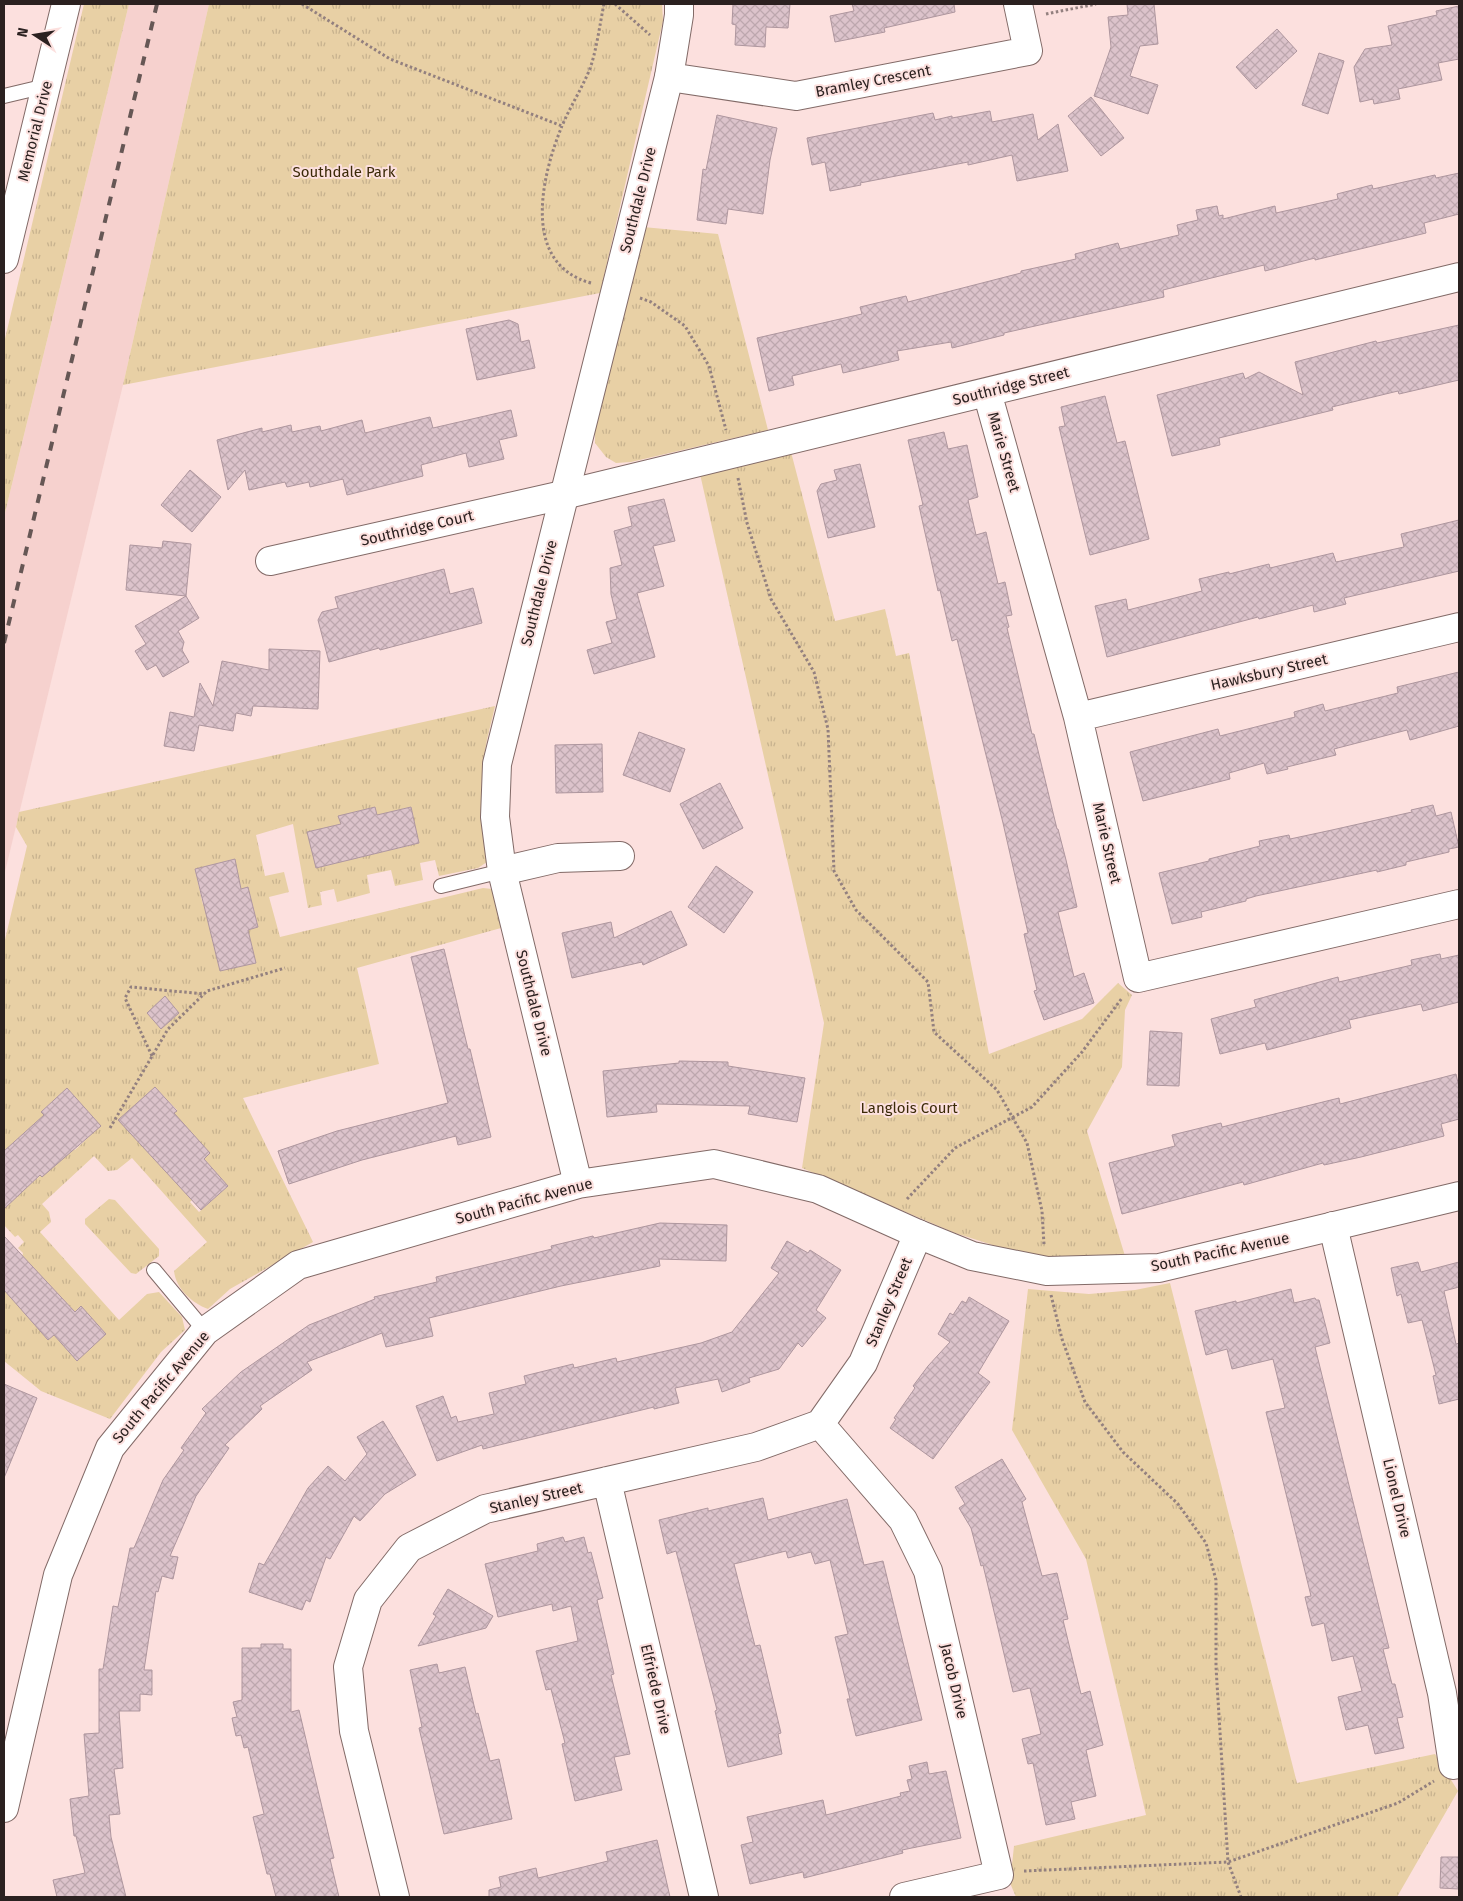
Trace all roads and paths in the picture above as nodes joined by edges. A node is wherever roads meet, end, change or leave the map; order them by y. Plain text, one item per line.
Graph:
1 (66, 4) edge
2 (302, 4) edge
3 (604, 4) edge
4 (615, 4) edge
5 (678, 4) edge
6 (1096, 4) edge
7 (1028, 10) edge
8 (656, 40) dead end
9 (669, 77) junction
10 (46, 86) junction
11 (4, 96) edge
12 (562, 126) junction
13 (4, 259) edge
14 (1459, 277) edge
15 (594, 284) dead end
16 (636, 296) dead end
17 (987, 392) junction
18 (729, 439) dead end
19 (737, 475) dead end
20 (564, 495) junction
21 (270, 561) dead end
22 (1459, 627) edge
23 (1078, 716) junction
24 (620, 856) dead end
25 (502, 871) junction
26 (441, 886) dead end
27 (1459, 904) edge
28 (285, 968) dead end
29 (1127, 991) dead end
30 (204, 994) junction
31 (152, 1056) junction
32 (1013, 1117) junction
33 (110, 1128) dead end
34 (578, 1184) junction
35 (1459, 1196) edge
36 (907, 1200) dead end
37 (1333, 1226) junction
38 (918, 1234) junction
39 (1045, 1250) dead end
40 (154, 1270) dead end
41 (1049, 1290) dead end
42 (205, 1331) junction
43 (820, 1424) junction
44 (607, 1481) junction
45 (1449, 1771) edge
46 (4, 1808) edge
47 (1228, 1862) junction
48 (1021, 1871) dead end
49 (395, 1897) edge
50 (704, 1897) edge
51 (904, 1897) edge
52 (1241, 1897) edge

1 - 10 street, Memorial Drive
2 - 12 path
3 - 12 path
4 - 8 path
5 - 9 street, Southdale Drive
6 - 7 path
7 - 9 street, Bramley Crescent
9 - 20 street, Southdale Drive
10 - 11 lane
10 - 13 street, Memorial Drive
12 - 15 path
14 - 17 street, Southridge Street
16 - 18 path
17 - 20 street, Southridge Street
17 - 23 street, Marie Street
19 - 32 path
20 - 21 street, Southridge Court
20 - 25 street, Southdale Drive
22 - 23 street, Hawksbury Street
23 - 27 street, Marie Street
24 - 25 street
25 - 26 lane
25 - 34 street, Southdale Drive
28 - 30 path
29 - 32 path
30 - 31 path
30 - 31 path
31 - 33 path
32 - 36 path
32 - 39 path
34 - 38 street, South Pacific Avenue
34 - 42 street, South Pacific Avenue
35 - 37 street, South Pacific Avenue
37 - 38 street, South Pacific Avenue
37 - 45 street, Lionel Drive
38 - 43 street, Stanley Street
40 - 42 lane
41 - 47 path
42 - 46 street, South Pacific Avenue
43 - 44 street, Stanley Street
43 - 51 street, Jacob Drive
44 - 49 street, Stanley Street
44 - 50 street, Elfriede Drive
45 - 47 path
47 - 48 path
47 - 52 path

